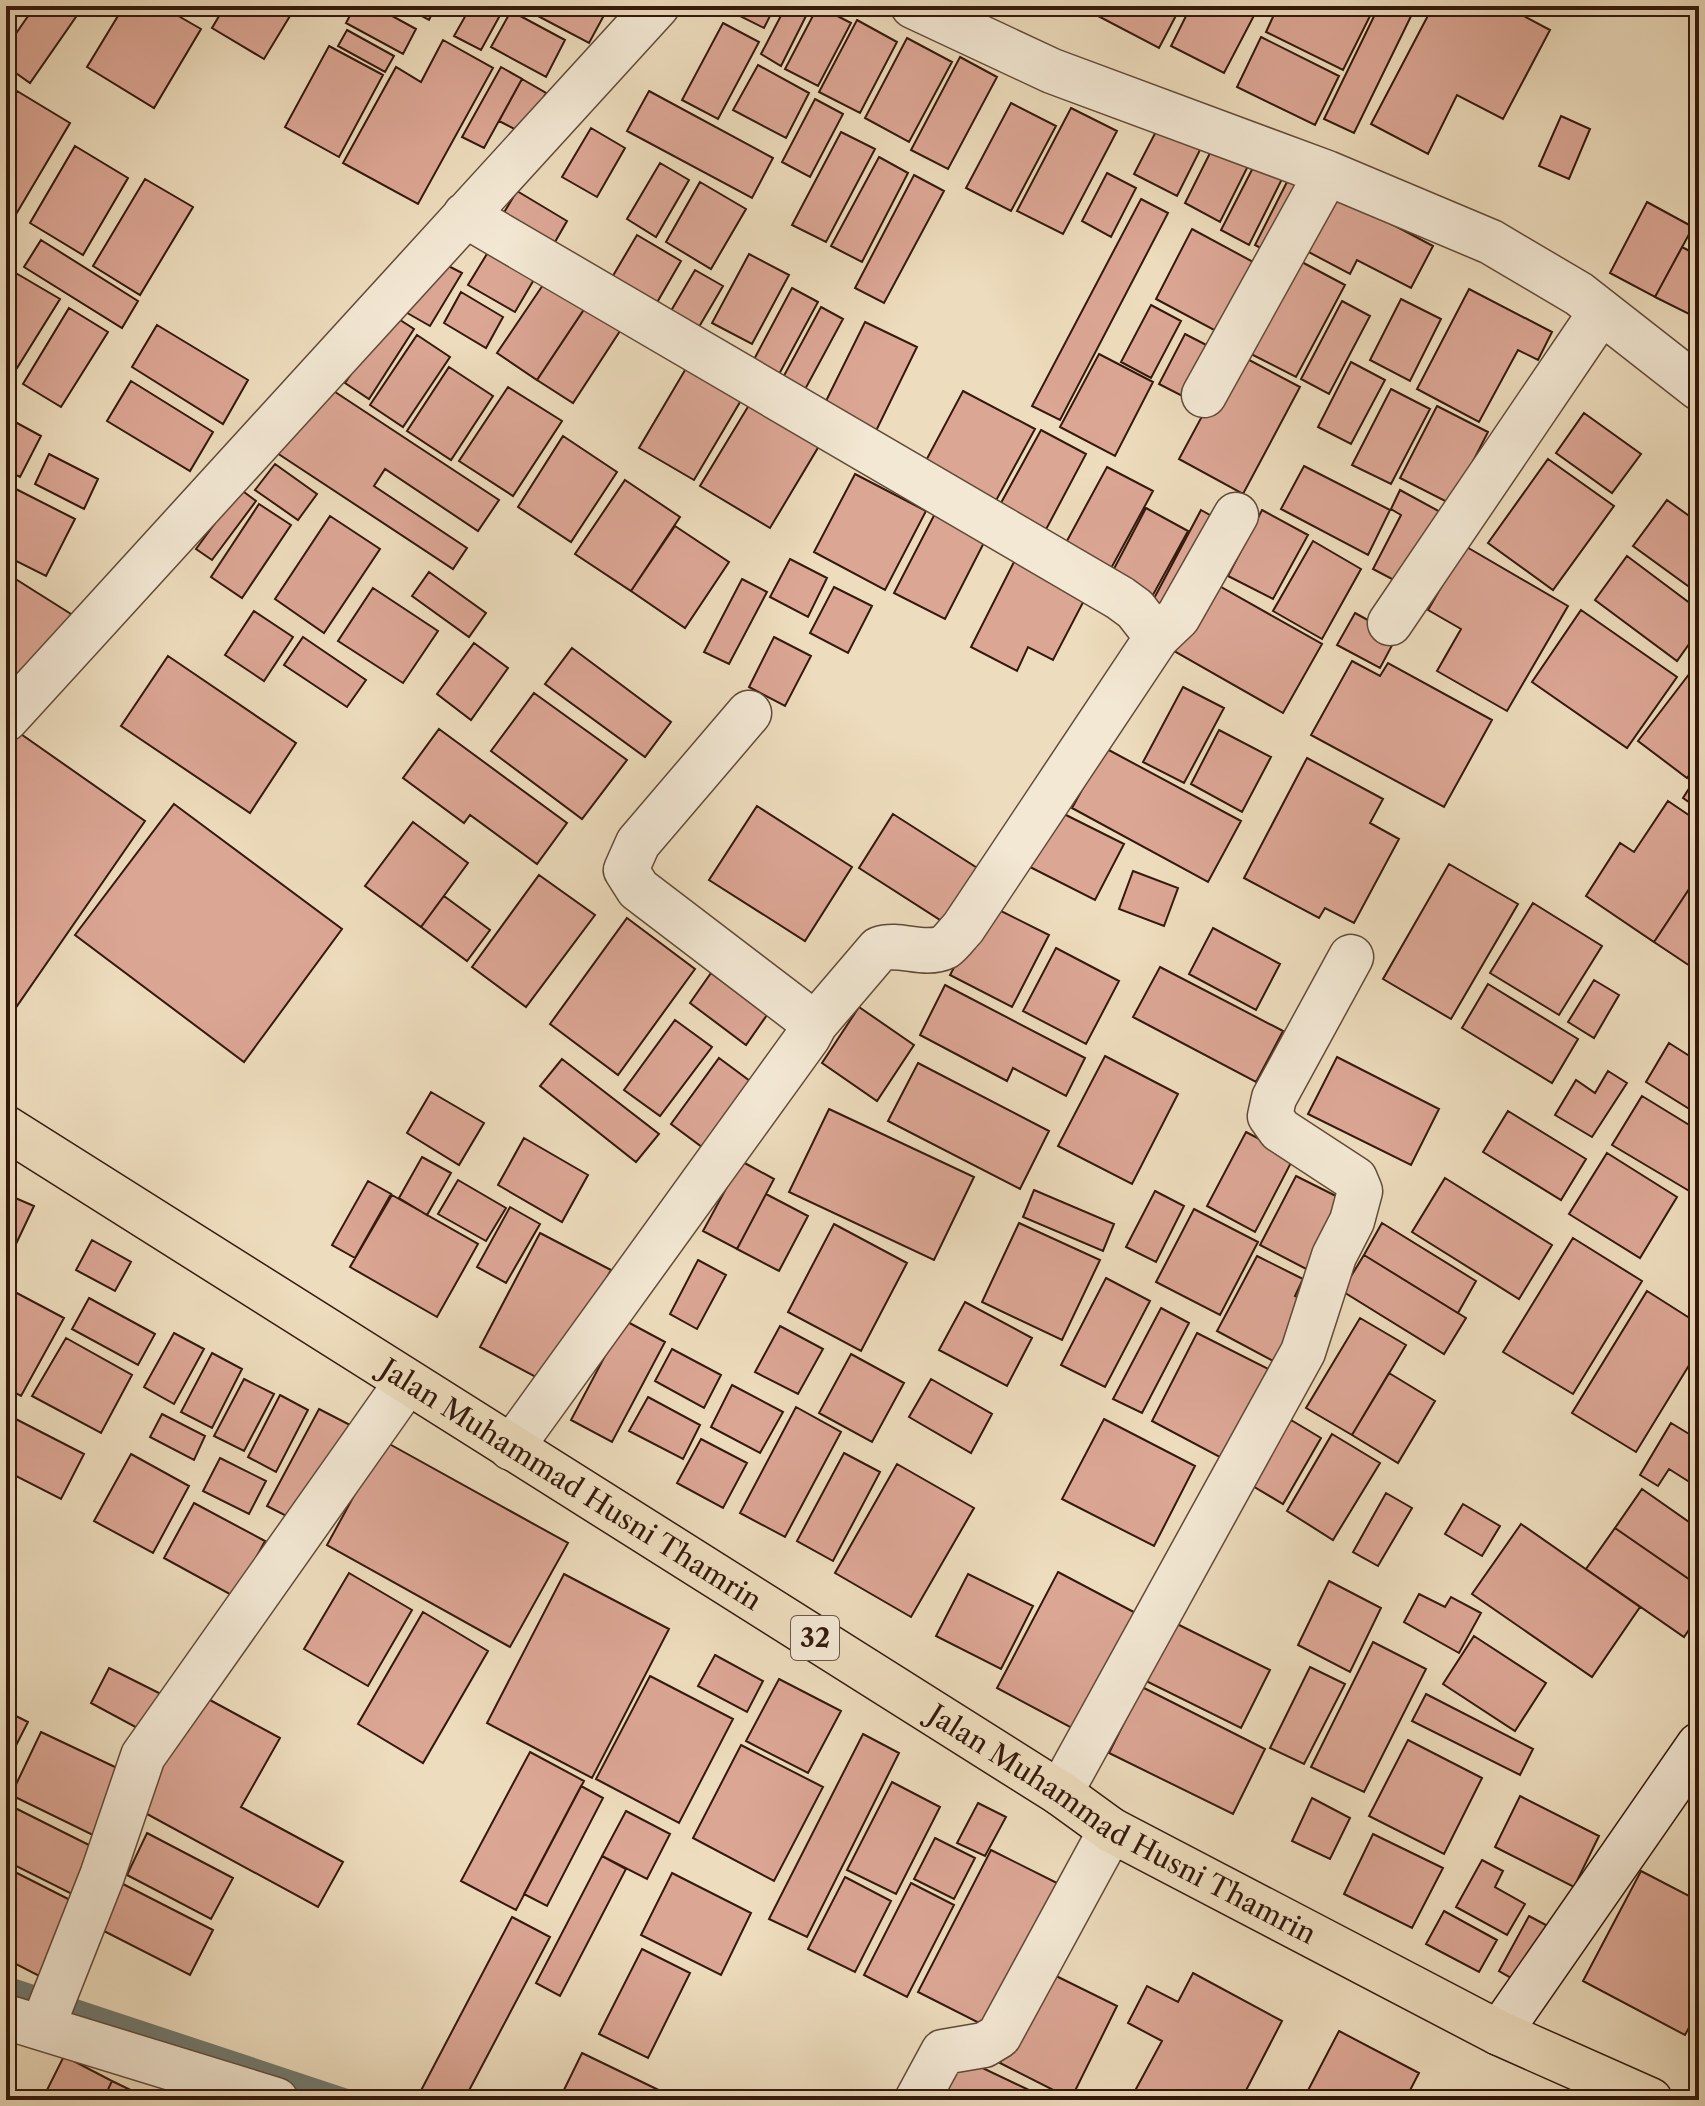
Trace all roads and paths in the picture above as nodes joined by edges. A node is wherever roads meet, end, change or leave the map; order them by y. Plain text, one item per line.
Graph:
1 (657, 6) edge
2 (913, 6) edge
3 (1327, 173) junction
4 (465, 215) junction
5 (1601, 312) junction
6 (1699, 388) edge
7 (1204, 395) dead end
8 (1236, 515) dead end
9 (1390, 623) dead end
10 (1157, 637) junction
11 (749, 713) dead end
12 (6, 719) edge
13 (1351, 957) dead end
14 (815, 1024) junction
15 (6, 1128) edge
16 (407, 1382) junction
17 (511, 1448) junction
18 (1699, 1745) edge
19 (1060, 1793) junction
20 (1111, 1830) junction
21 (39, 2009) edge
22 (1499, 2033) junction
23 (276, 2100) edge
24 (917, 2100) edge
25 (1650, 2100) edge

1 - 4 street
2 - 3 street
3 - 5 street
3 - 7 street
4 - 10 street
4 - 12 street
5 - 6 street
5 - 9 street
8 - 10 street
10 - 14 street
11 - 14 street
13 - 19 street
14 - 17 street
15 - 16 highway, Jalan Muhammad Husni Thamrin / 32
16 - 17 highway, Jalan Muhammad Husni Thamrin / 32
16 - 21 street
17 - 19 highway, Jalan Muhammad Husni Thamrin / 32
18 - 22 street
19 - 20 highway, Jalan Muhammad Husni Thamrin / 32
20 - 22 highway, Jalan Muhammad Husni Thamrin / 32
20 - 24 street
21 - 23 street
22 - 25 highway, Jalan Muhammad Husni Thamrin / 32

